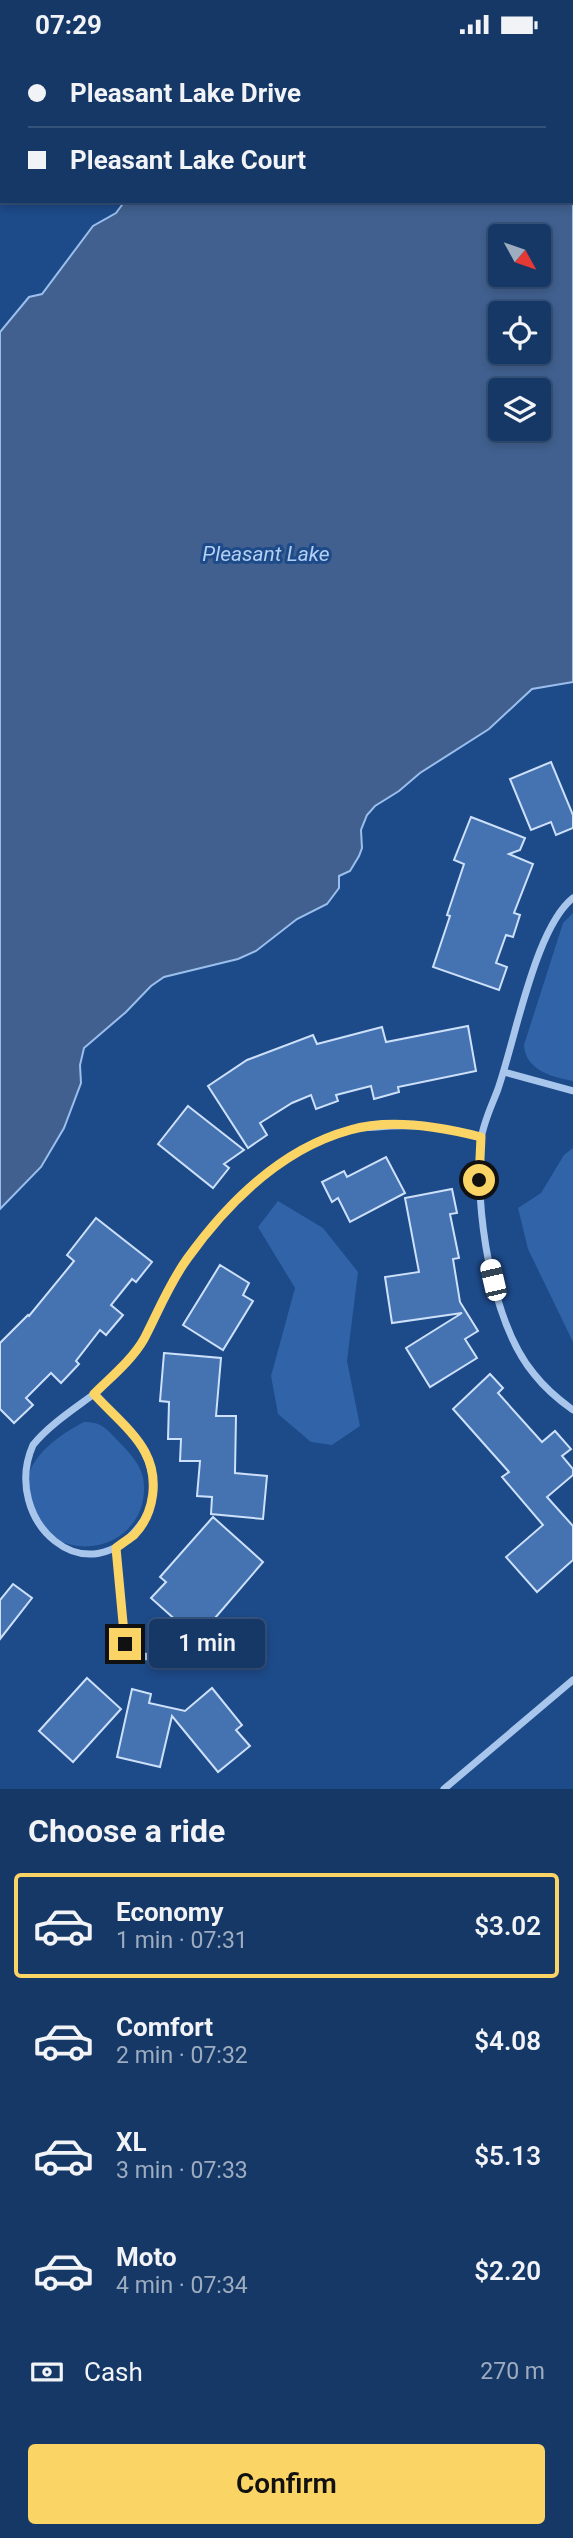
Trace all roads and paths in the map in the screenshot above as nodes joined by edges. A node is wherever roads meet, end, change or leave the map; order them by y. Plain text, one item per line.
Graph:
1 (573, 898) edge
2 (504, 1072) junction
3 (573, 1091) edge
4 (481, 1137) junction
5 (94, 1394) junction
6 (573, 1411) edge
7 (18, 1477) dead end
8 (40, 1539) dead end
9 (116, 1548) junction
10 (156, 1658) dead end
11 (573, 1680) edge
12 (444, 1789) edge

1 - 2 street
2 - 3 street
2 - 4 street
4 - 5 street
4 - 6 street
5 - 7 street
5 - 9 street
8 - 9 street
9 - 10 street
11 - 12 street

